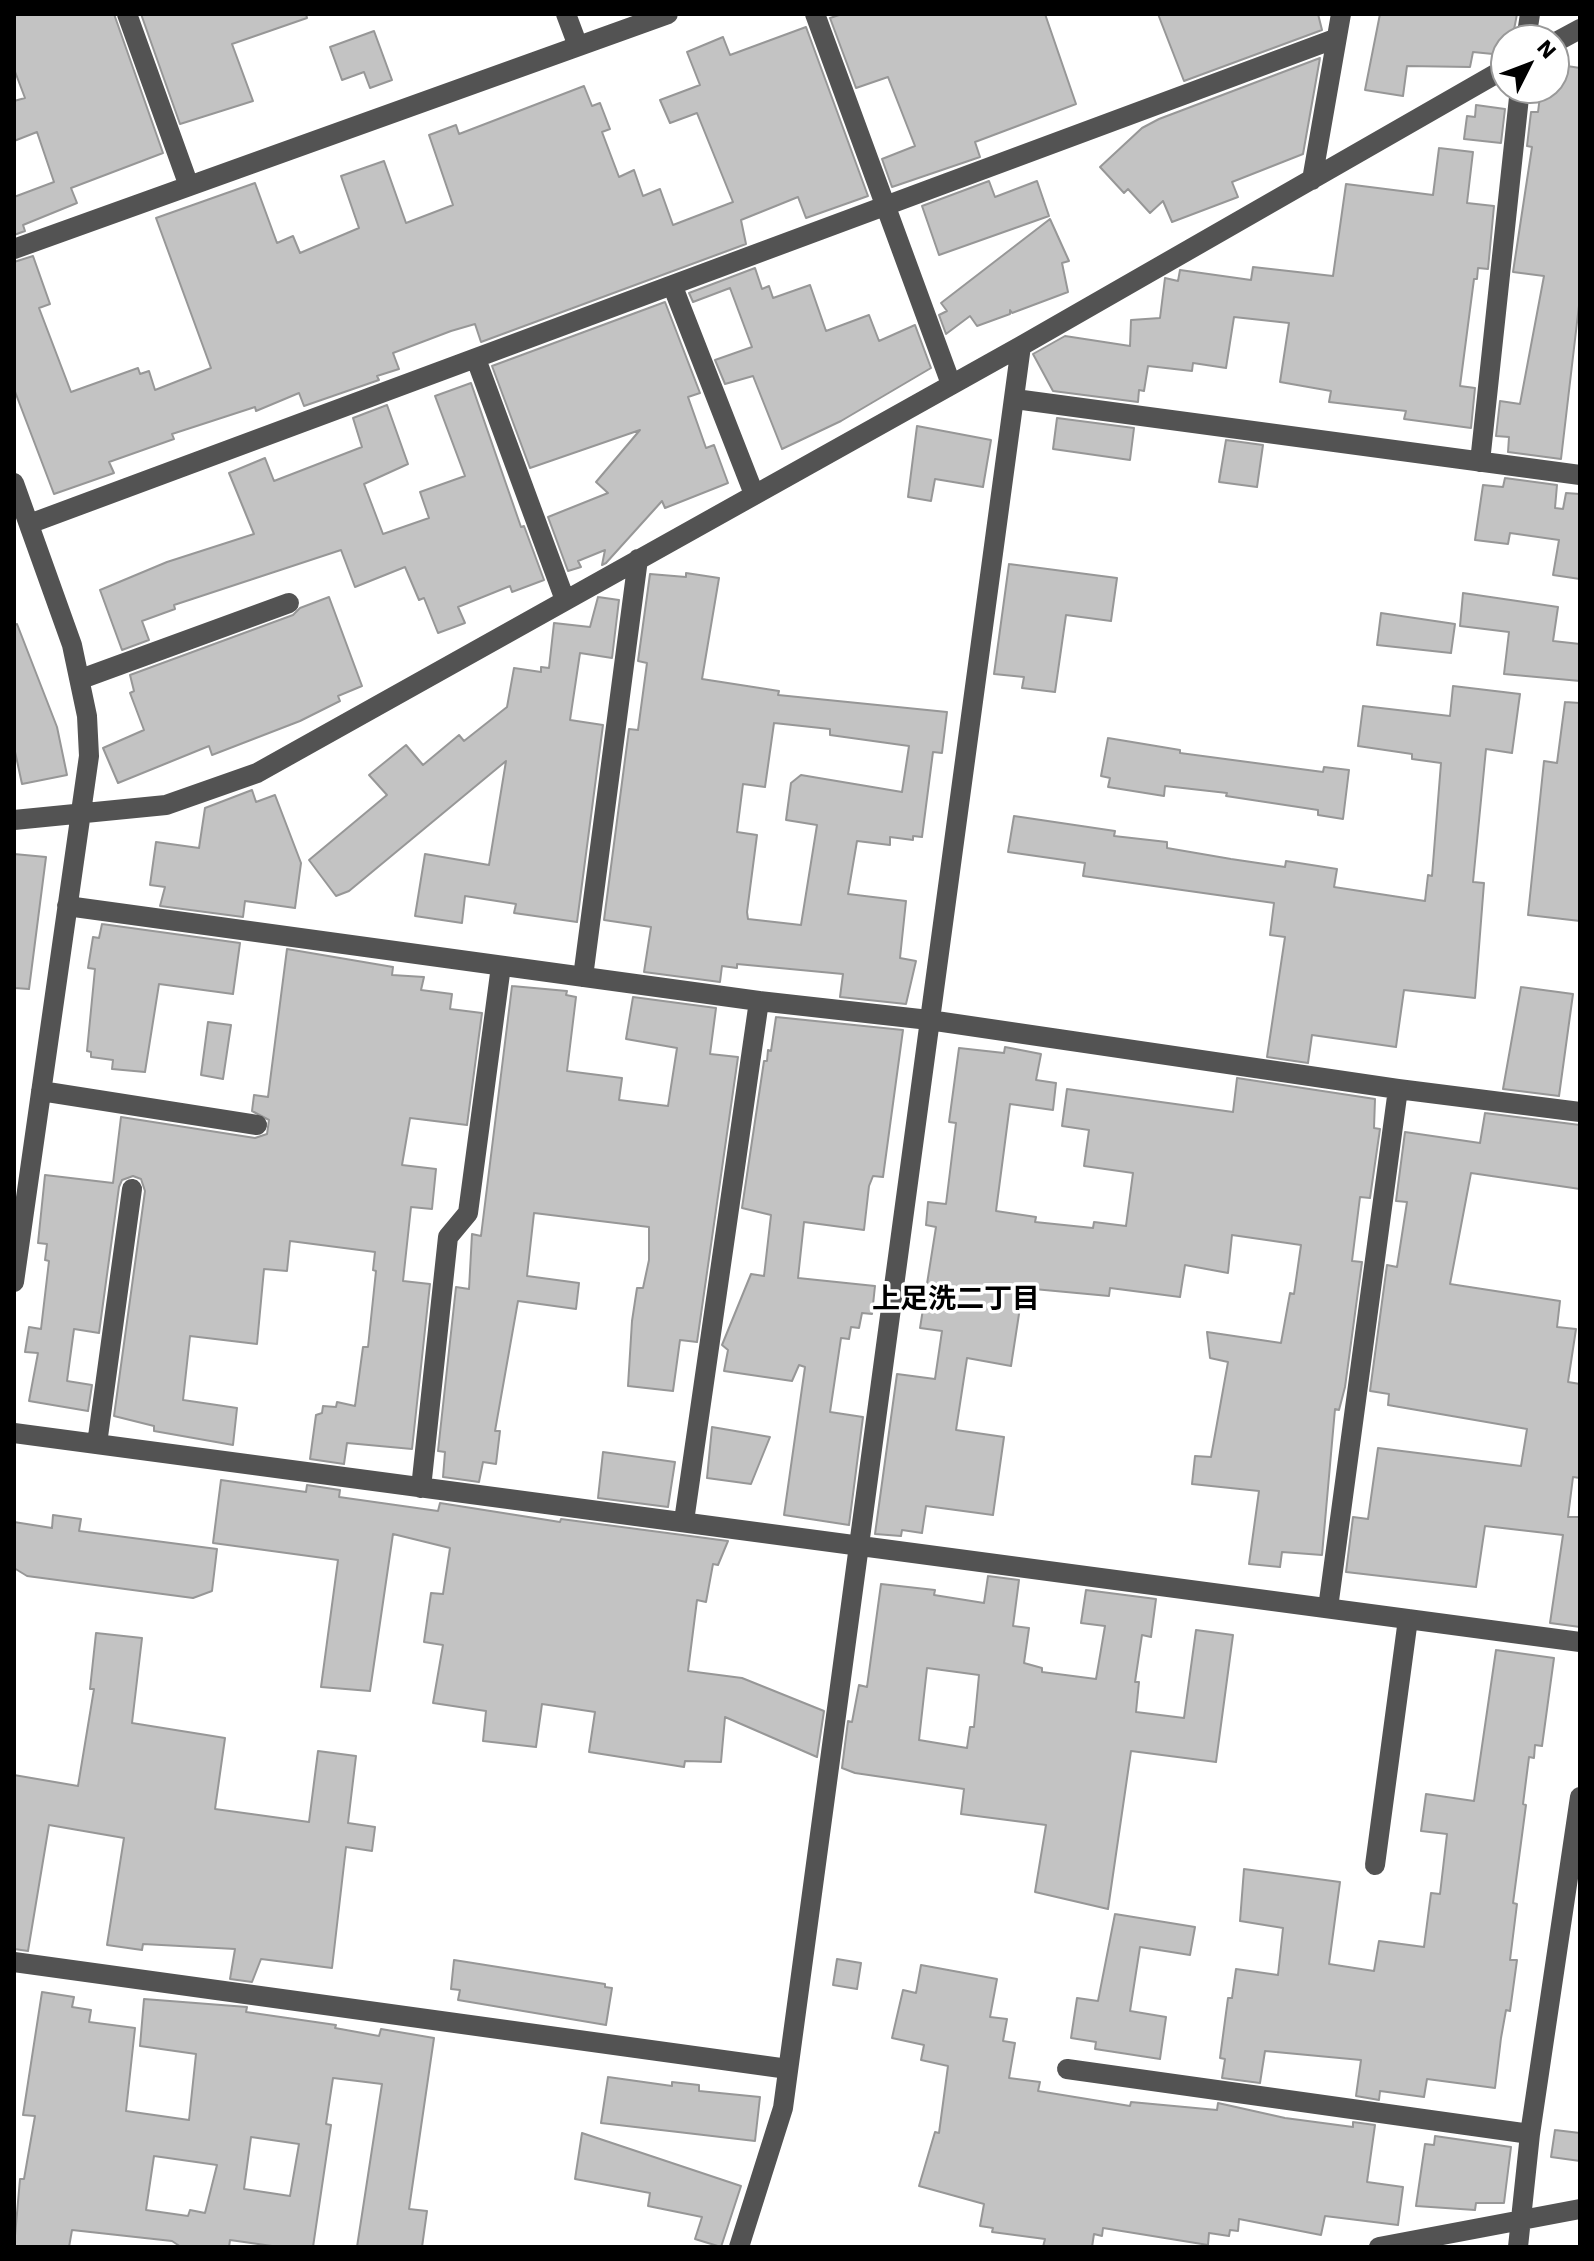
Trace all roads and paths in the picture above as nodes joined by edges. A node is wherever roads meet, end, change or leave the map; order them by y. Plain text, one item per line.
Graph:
1 (127, 14) edge
2 (566, 14) edge
3 (668, 14) edge
4 (815, 14) edge
5 (1341, 14) edge
6 (1337, 38) junction
7 (578, 46) junction
8 (1490, 77) edge
9 (1518, 104) edge
10 (1312, 180) junction
11 (189, 186) junction
12 (887, 208) junction
13 (14, 249) edge
14 (673, 287) junction
15 (1021, 346) junction
16 (476, 359) junction
17 (951, 384) junction
18 (1015, 399) junction
19 (1480, 462) junction
20 (1580, 475) edge
21 (14, 483) edge
22 (754, 494) junction
23 (29, 524) junction
24 (638, 559) junction
25 (565, 600) junction
26 (289, 603) dead end
27 (81, 679) junction
28 (81, 814) junction
29 (14, 820) edge
30 (67, 906) junction
31 (501, 966) junction
32 (583, 977) junction
33 (759, 1001) junction
34 (929, 1020) junction
35 (1398, 1089) junction
36 (41, 1091) junction
37 (1580, 1112) edge
38 (257, 1125) dead end
39 (22, 1169) edge
40 (132, 1189) dead end
41 (14, 1282) edge
42 (14, 1433) edge
43 (97, 1444) junction
44 (421, 1488) junction
45 (684, 1521) junction
46 (857, 1547) junction
47 (1328, 1608) junction
48 (1408, 1619) junction
49 (1580, 1642) edge
50 (1580, 1797) edge
51 (1375, 1865) dead end
52 (14, 1962) edge
53 (788, 2069) junction
54 (1067, 2069) dead end
55 (1530, 2134) junction
56 (1580, 2209) edge
57 (1521, 2218) junction
58 (739, 2247) edge
59 (1379, 2247) edge
60 (1518, 2247) edge

1 - 11 street
2 - 7 street
3 - 7 street
4 - 12 street
5 - 6 street
6 - 10 street
6 - 12 street
7 - 11 street
8 - 10 street
9 - 19 street
10 - 15 street
11 - 13 street
12 - 14 street
12 - 17 street
14 - 16 street
14 - 22 street
15 - 17 street
15 - 18 street
16 - 23 street
16 - 25 street
17 - 22 street
18 - 19 street
18 - 34 street
19 - 20 street
21 - 23 street
22 - 24 street
23 - 27 street
24 - 25 street
24 - 32 street
25 - 28 street
26 - 27 street
27 - 28 street
28 - 29 street
28 - 30 street
30 - 31 street
30 - 36 street
31 - 32 street
31 - 44 street
32 - 33 street
33 - 34 street
33 - 45 street
34 - 35 street
34 - 46 street
35 - 37 street
35 - 47 street
36 - 38 street
36 - 39 street
39 - 41 street
40 - 43 street
42 - 43 street
43 - 44 street
44 - 45 street
45 - 46 street
46 - 47 street
46 - 53 street
47 - 48 street
48 - 49 street
48 - 51 street
50 - 55 street
52 - 53 street
53 - 58 street
54 - 55 street
55 - 57 street
56 - 57 street
57 - 59 street
57 - 60 street

